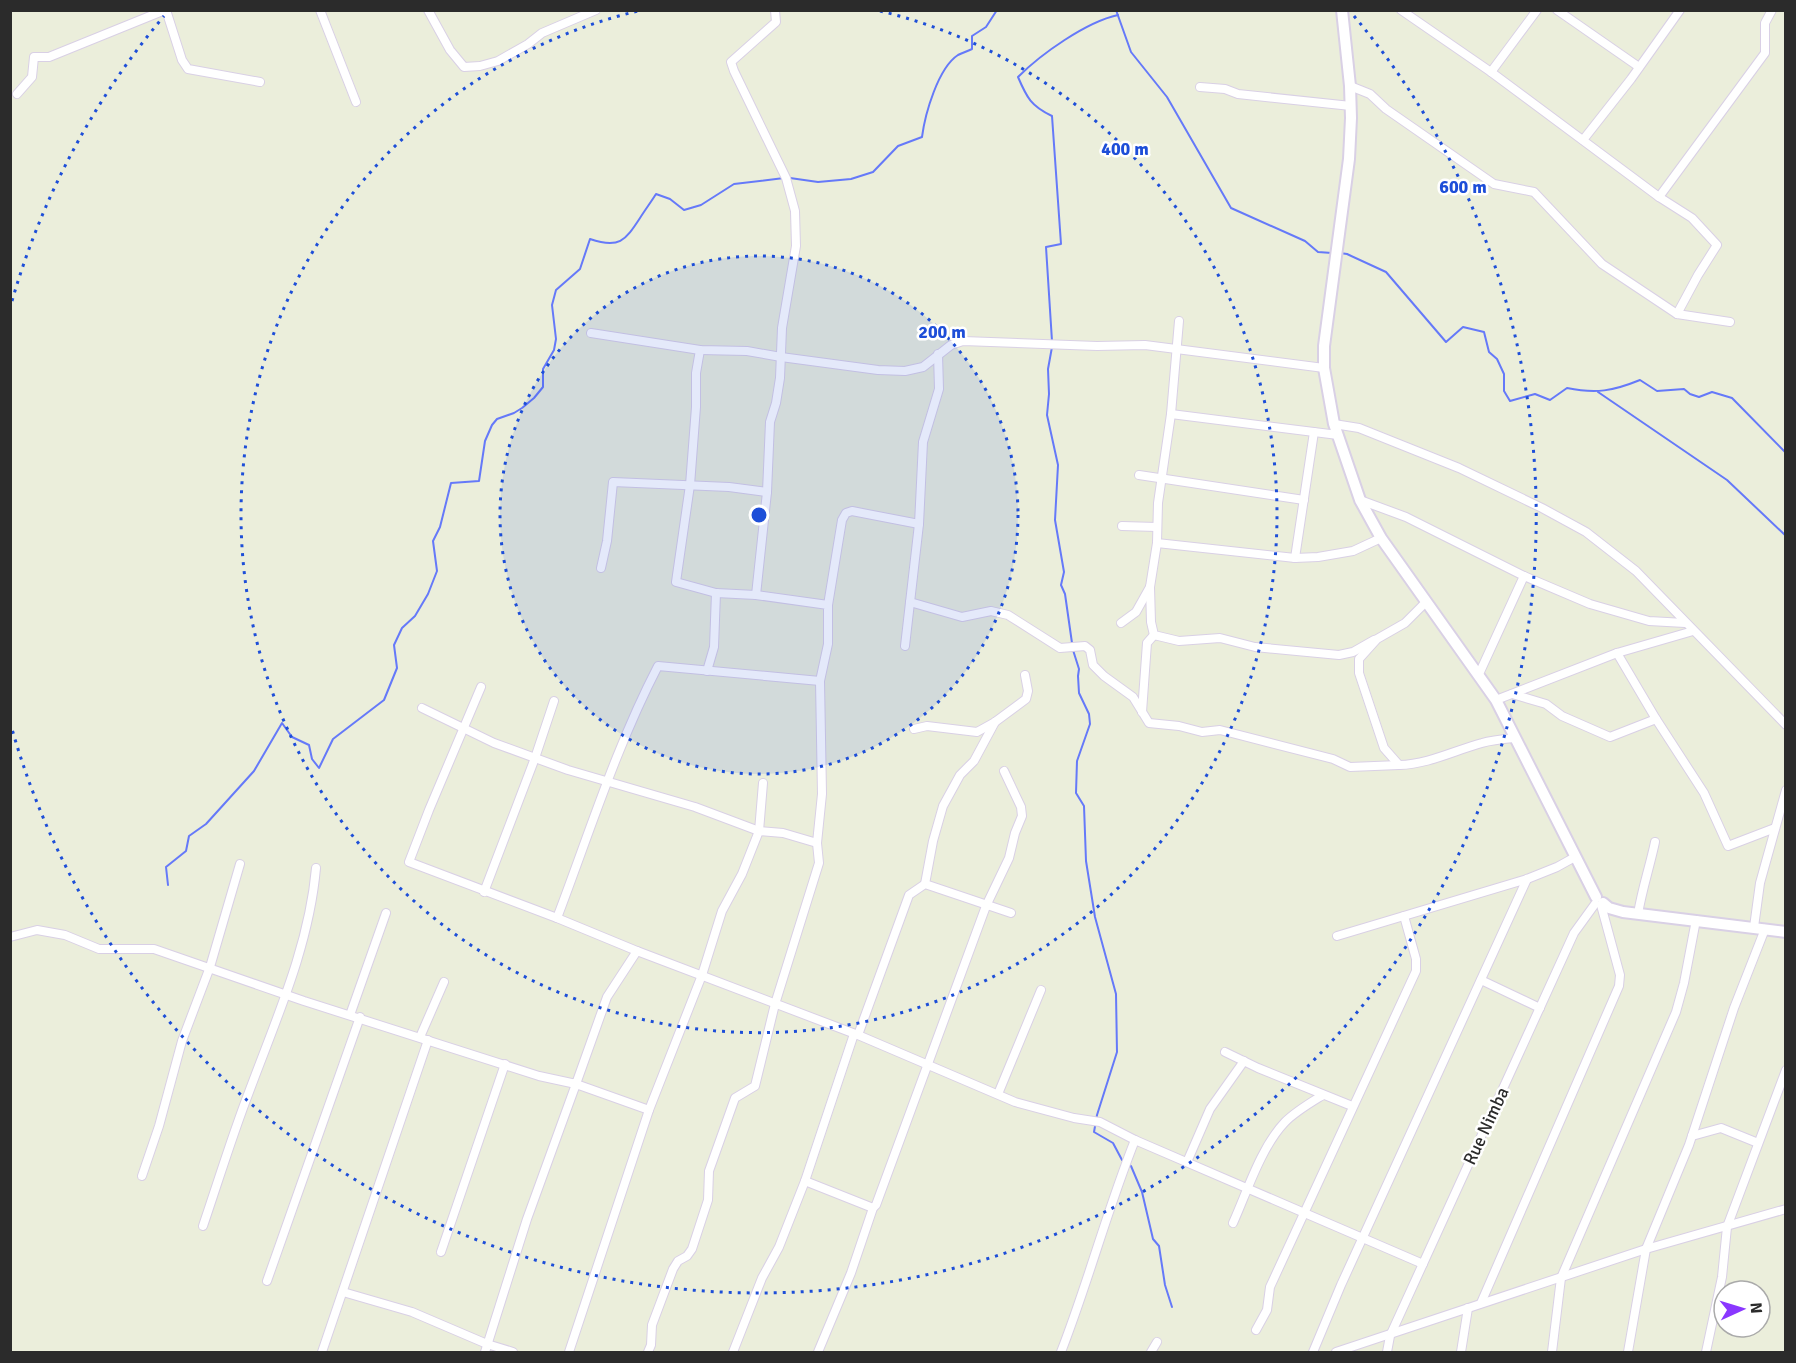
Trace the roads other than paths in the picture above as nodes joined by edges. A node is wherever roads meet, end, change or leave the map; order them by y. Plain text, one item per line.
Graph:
1 (165, 10) edge
2 (320, 10) edge
3 (428, 10) edge
4 (596, 10) edge
5 (775, 10) edge
6 (1342, 10) edge
7 (1401, 10) edge
8 (1557, 10) edge
9 (1680, 10) edge
10 (1772, 10) edge
11 (1534, 11) edge
12 (1639, 67) junction
13 (1491, 72) junction
14 (260, 82) dead end
15 (1350, 86) junction
16 (1200, 87) dead end
17 (16, 94) dead end
18 (356, 102) dead end
19 (1351, 106) junction
20 (1583, 140) junction
21 (1659, 197) junction
22 (1677, 314) junction
23 (1179, 321) dead end
24 (1730, 322) dead end
25 (591, 333) dead end
26 (1176, 349) junction
27 (700, 350) junction
28 (938, 354) junction
29 (781, 357) junction
30 (1324, 368) junction
31 (1171, 414) junction
32 (1334, 424) junction
33 (1314, 432) junction
34 (1338, 435) junction
35 (1139, 475) dead end
36 (1161, 478) junction
37 (690, 485) junction
38 (767, 492) junction
39 (1304, 500) junction
40 (1360, 500) junction
41 (919, 524) junction
42 (1122, 526) dead end
43 (1157, 527) junction
44 (1381, 538) junction
45 (1157, 543) junction
46 (1295, 558) junction
47 (601, 568) dead end
48 (1524, 576) junction
49 (1150, 587) junction
50 (716, 593) junction
51 (756, 595) junction
52 (910, 602) junction
53 (1426, 602) junction
54 (828, 605) junction
55 (1121, 623) dead end
56 (1685, 623) junction
57 (1692, 631) junction
58 (1154, 635) junction
59 (1377, 639) junction
60 (905, 646) dead end
61 (1617, 653) junction
62 (707, 670) junction
63 (1479, 674) junction
64 (1025, 675) dead end
65 (820, 681) junction
66 (481, 687) dead end
67 (1511, 693) junction
68 (1496, 700) junction
69 (554, 701) dead end
70 (422, 708) dead end
71 (1142, 713) junction
72 (1656, 719) junction
73 (994, 722) junction
74 (1785, 725) edge
75 (465, 728) junction
76 (914, 729) dead end
77 (1515, 738) junction
78 (535, 758) junction
79 (1399, 765) junction
80 (1004, 771) dead end
81 (608, 783) junction
82 (763, 783) dead end
83 (1785, 790) edge
84 (1775, 828) junction
85 (759, 831) junction
86 (1655, 842) dead end
87 (817, 843) junction
88 (1575, 857) junction
89 (240, 864) dead end
90 (316, 868) dead end
91 (1527, 879) junction
92 (925, 884) junction
93 (483, 892) junction
94 (1599, 902) junction
95 (986, 906) junction
96 (386, 913) dead end
97 (1011, 913) dead end
98 (1638, 914) junction
99 (1404, 916) junction
100 (557, 918) junction
101 (1696, 920) junction
102 (1759, 928) junction
103 (1785, 932) edge
104 (1337, 936) dead end
105 (10, 937) edge
106 (637, 951) junction
107 (210, 967) junction
108 (702, 975) junction
109 (1481, 980) junction
110 (444, 982) dead end
111 (1041, 990) dead end
112 (286, 994) junction
113 (775, 1004) junction
114 (1540, 1008) junction
115 (350, 1015) junction
116 (360, 1017) junction
117 (856, 1034) junction
118 (424, 1039) junction
119 (1225, 1052) dead end
120 (1244, 1061) junction
121 (506, 1064) junction
122 (929, 1064) junction
123 (1785, 1070) edge
124 (576, 1084) junction
125 (998, 1094) junction
126 (1323, 1095) junction
127 (1352, 1106) junction
128 (649, 1110) junction
129 (1692, 1136) junction
130 (1135, 1140) junction
131 (1758, 1143) junction
132 (1187, 1162) junction
133 (142, 1176) dead end
134 (805, 1181) junction
135 (1248, 1188) junction
136 (873, 1208) junction
137 (1785, 1209) edge
138 (1304, 1212) junction
139 (1233, 1223) dead end
140 (203, 1226) dead end
141 (1727, 1227) junction
142 (1364, 1237) junction
143 (1646, 1249) junction
144 (441, 1252) dead end
145 (1423, 1264) junction
146 (1561, 1278) junction
147 (267, 1281) dead end
148 (343, 1292) junction
149 (1481, 1303) junction
150 (1468, 1308) junction
151 (1256, 1330) dead end
152 (1390, 1336) junction
153 (1157, 1342) dead end
154 (486, 1348) edge
155 (322, 1353) edge
156 (513, 1353) edge
157 (569, 1353) edge
158 (648, 1353) edge
159 (733, 1353) edge
160 (818, 1353) edge
161 (1061, 1353) edge
162 (1151, 1353) edge
163 (1313, 1353) edge
164 (1336, 1353) edge
165 (1387, 1353) edge
166 (1461, 1353) edge
167 (1552, 1353) edge
168 (1628, 1353) edge
169 (1706, 1353) edge

1 - 14 street
1 - 17 street
2 - 18 street
3 - 4 street
5 - 29 street
6 - 15 street
7 - 13 street
8 - 12 street
9 - 12 street
10 - 21 street
11 - 13 street
12 - 20 street
13 - 20 street
15 - 19 street
15 - 22 street
16 - 19 street
19 - 30 street
20 - 21 street
21 - 22 street
22 - 24 street
23 - 26 street
25 - 27 street
26 - 28 street
26 - 30 street
26 - 31 street
27 - 29 street
27 - 37 street
28 - 29 street
28 - 41 street
29 - 38 street
30 - 32 street
31 - 33 street
31 - 36 street
32 - 34 street
32 - 56 street
33 - 34 street
33 - 39 street
34 - 40 street
35 - 36 street
36 - 39 street
36 - 43 street
37 - 38 street
37 - 47 street
37 - 50 street
38 - 51 street
39 - 46 street
40 - 44 street
40 - 48 street
41 - 52 street
41 - 54 street
42 - 43 street
43 - 45 street
44 - 46 street
44 - 53 street
45 - 46 street
45 - 49 street
48 - 56 street
48 - 63 street
49 - 55 street
49 - 58 street
50 - 51 street
50 - 62 street
51 - 54 street
52 - 60 street
52 - 71 street
53 - 59 street
53 - 63 street
54 - 65 street
56 - 57 street
57 - 61 street
57 - 74 street
58 - 59 street
58 - 71 street
59 - 79 street
61 - 67 street
61 - 72 street
62 - 65 street
62 - 81 street
63 - 68 street
64 - 73 street
65 - 87 street
66 - 75 street
67 - 68 street
67 - 72 street
68 - 77 street
69 - 78 street
70 - 75 street
71 - 79 street
72 - 84 street
73 - 76 street
73 - 92 street
75 - 78 street
75 - 93 street
77 - 79 street
77 - 88 street
78 - 81 street
78 - 93 street
80 - 95 street
81 - 85 street
81 - 100 street
82 - 85 street
83 - 84 street
84 - 102 street
85 - 87 street
85 - 108 street
86 - 98 street
87 - 113 street
88 - 91 street
88 - 94 street
89 - 107 street
90 - 112 street
91 - 99 street
91 - 109 street
92 - 95 street
92 - 117 street
93 - 100 street
94 - 98 street
94 - 114 street, Rue Nimba
94 - 149 street
95 - 97 street
95 - 122 street
96 - 115 street
98 - 101 street
99 - 104 street
99 - 127 street
100 - 106 street
101 - 102 street
101 - 146 street
102 - 103 street
102 - 129 street
105 - 107 street
106 - 108 street
106 - 124 street
107 - 112 street
107 - 133 street
108 - 113 street
108 - 128 street
109 - 114 street
109 - 142 street
110 - 118 street
111 - 125 street
112 - 115 street
112 - 140 street
113 - 117 street
113 - 158 street
114 - 145 street, Rue Nimba
115 - 116 street
116 - 118 street
116 - 147 street
117 - 122 street
117 - 134 street
118 - 121 street
118 - 148 street
119 - 120 street
120 - 126 street
120 - 132 street
121 - 124 street
121 - 144 street
122 - 125 street
122 - 136 street
123 - 131 street
124 - 128 street
124 - 154 street
125 - 130 street
126 - 127 street
126 - 135 street
127 - 138 street
128 - 157 street
129 - 131 street
129 - 143 street
130 - 132 street
130 - 161 street
131 - 141 street
132 - 135 street
134 - 136 street
134 - 159 street
135 - 138 street
135 - 139 street
136 - 160 street
137 - 141 street
138 - 142 street
138 - 151 street
141 - 143 street
141 - 169 street
142 - 145 street
142 - 163 street
143 - 146 street
143 - 168 street
145 - 152 street, Rue Nimba
146 - 149 street
146 - 167 street
148 - 154 street
148 - 155 street
149 - 150 street
150 - 152 street
150 - 166 street
152 - 164 street
152 - 165 street, Rue Nimba
153 - 162 street
154 - 156 street

